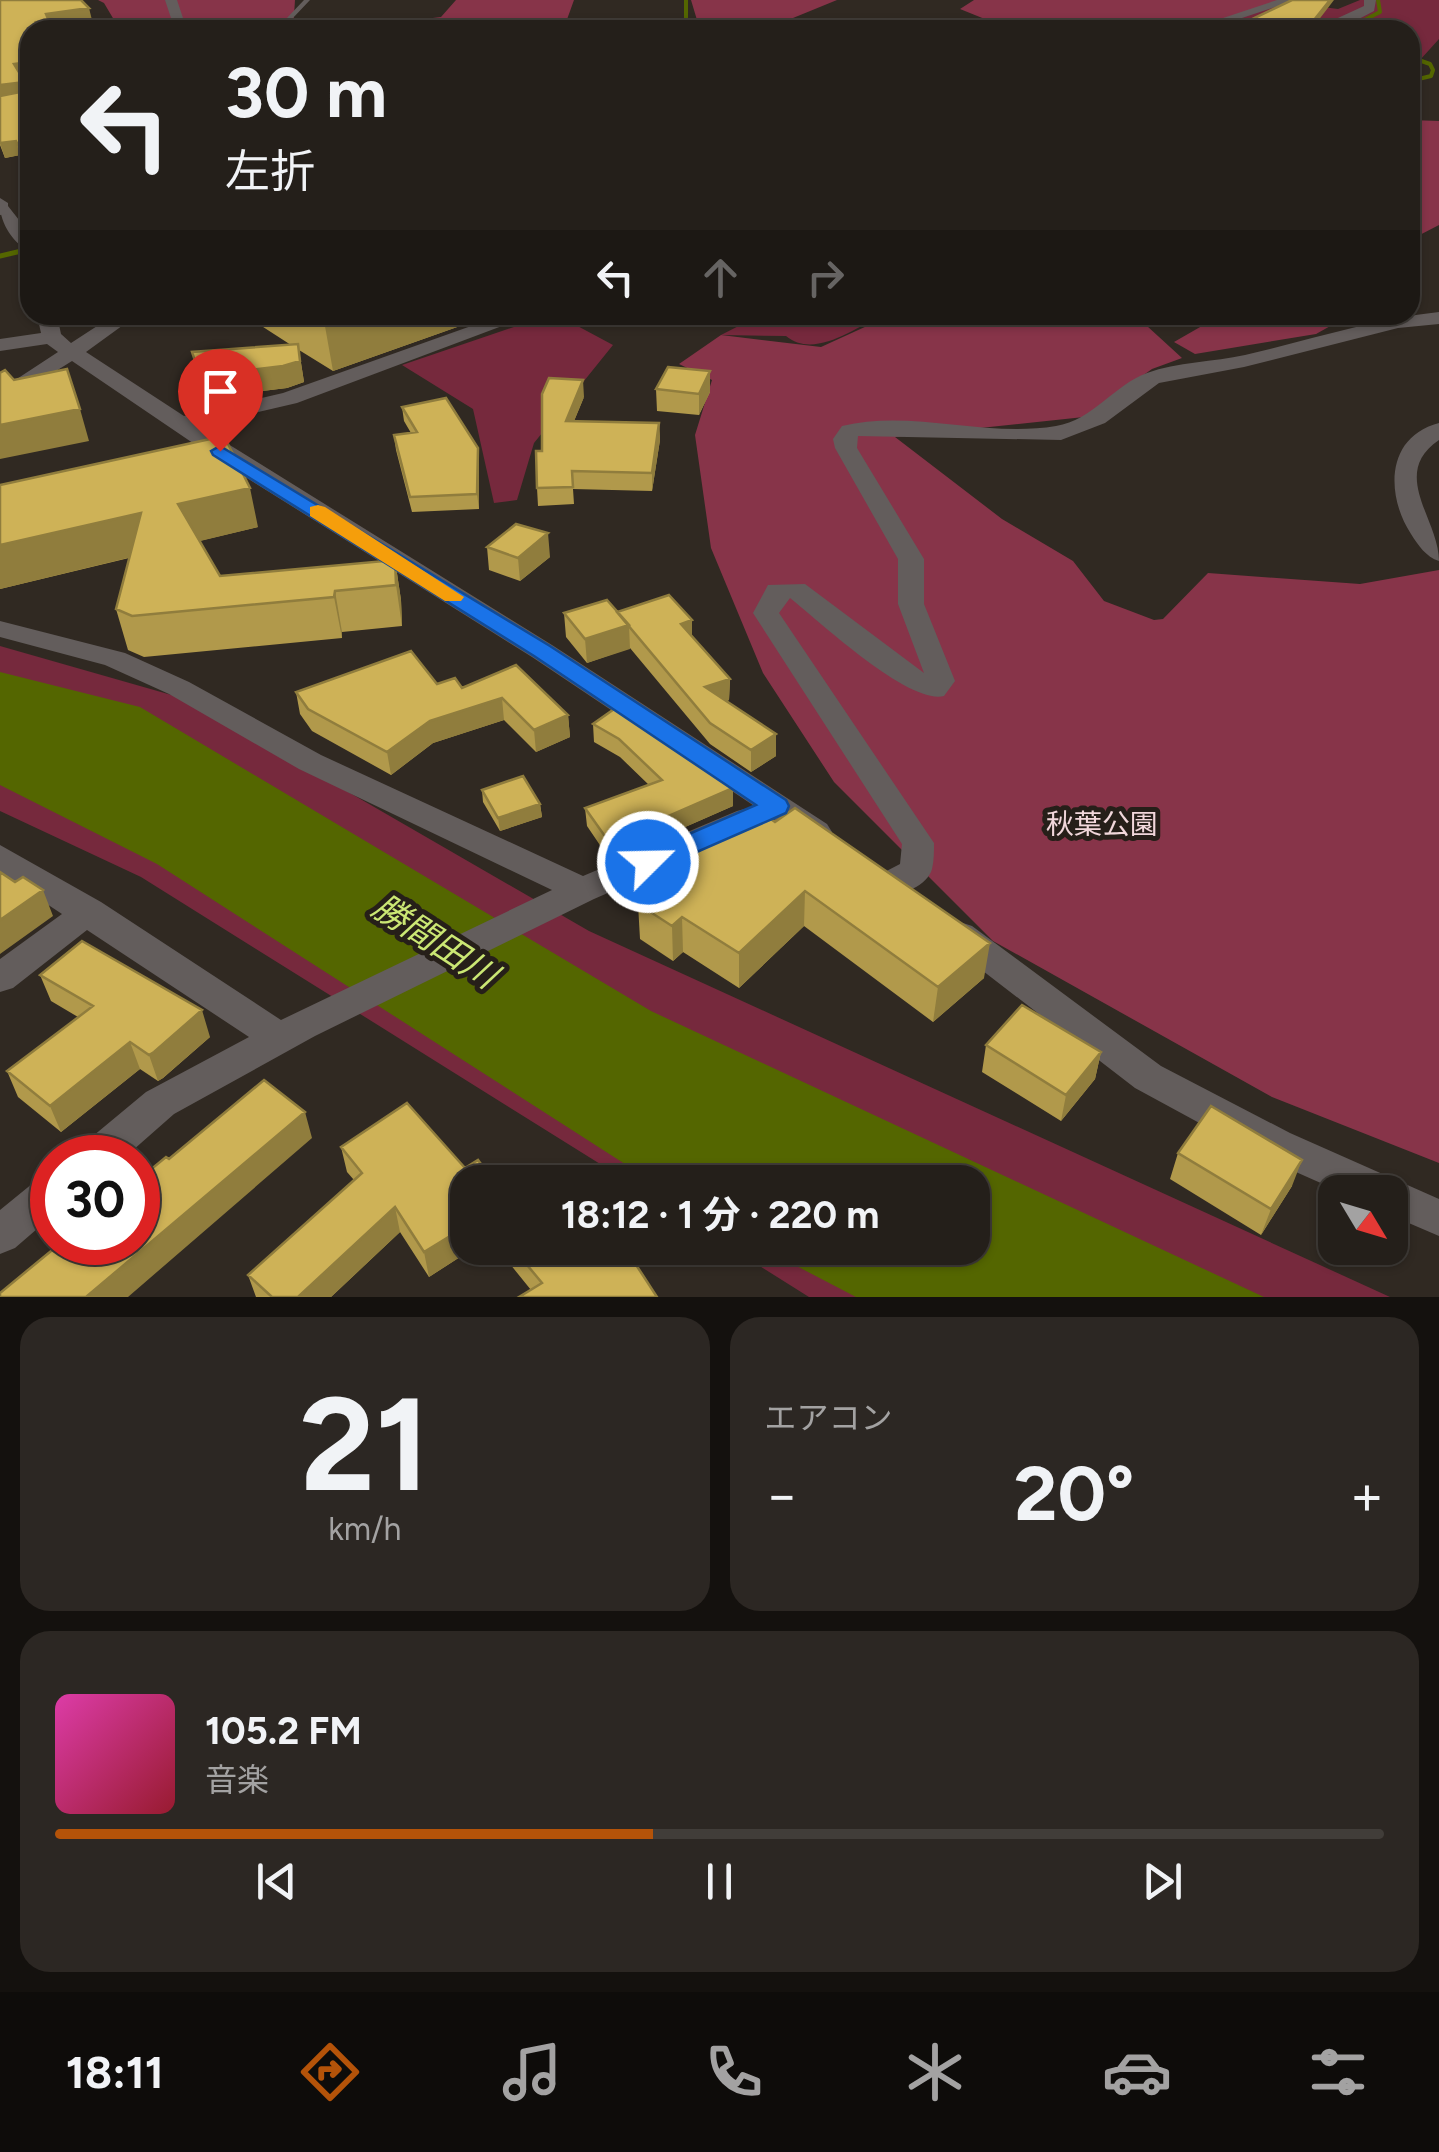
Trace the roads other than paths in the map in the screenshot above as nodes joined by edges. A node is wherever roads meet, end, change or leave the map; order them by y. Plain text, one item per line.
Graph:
1 (307, 0) edge
2 (1290, 0) edge
3 (1370, 0) edge
4 (290, 20) edge
5 (1225, 20) edge
6 (1343, 20) edge
7 (1, 207) edge
8 (20, 232) edge
9 (50, 325) edge
10 (112, 325) edge
11 (493, 325) edge
12 (1386, 325) edge
13 (52, 337) junction
14 (0, 345) edge
15 (73, 352) junction
16 (0, 400) edge
17 (181, 422) junction
18 (1439, 430) edge
19 (1439, 553) edge
20 (0, 629) edge
21 (776, 806) junction
22 (837, 846) edge
23 (0, 856) edge
24 (582, 890) junction
25 (89, 912) junction
26 (0, 978) edge
27 (291, 1032) junction
28 (122, 1135) edge
29 (1345, 1175) edge
30 (1408, 1204) edge
31 (30, 1211) edge
32 (1439, 1218) edge
33 (0, 1236) edge

1 - 4 lane
2 - 5 street
3 - 6 street
7 - 8 street
9 - 13 street
10 - 15 street
11 - 17 street
12 - 29 street
13 - 14 street
13 - 15 street
15 - 16 street
15 - 17 street
17 - 21 street
18 - 19 street
20 - 24 street
21 - 22 street
21 - 24 street
23 - 25 street
24 - 27 street
25 - 26 street
25 - 27 street
27 - 28 street
30 - 32 street
31 - 33 street

